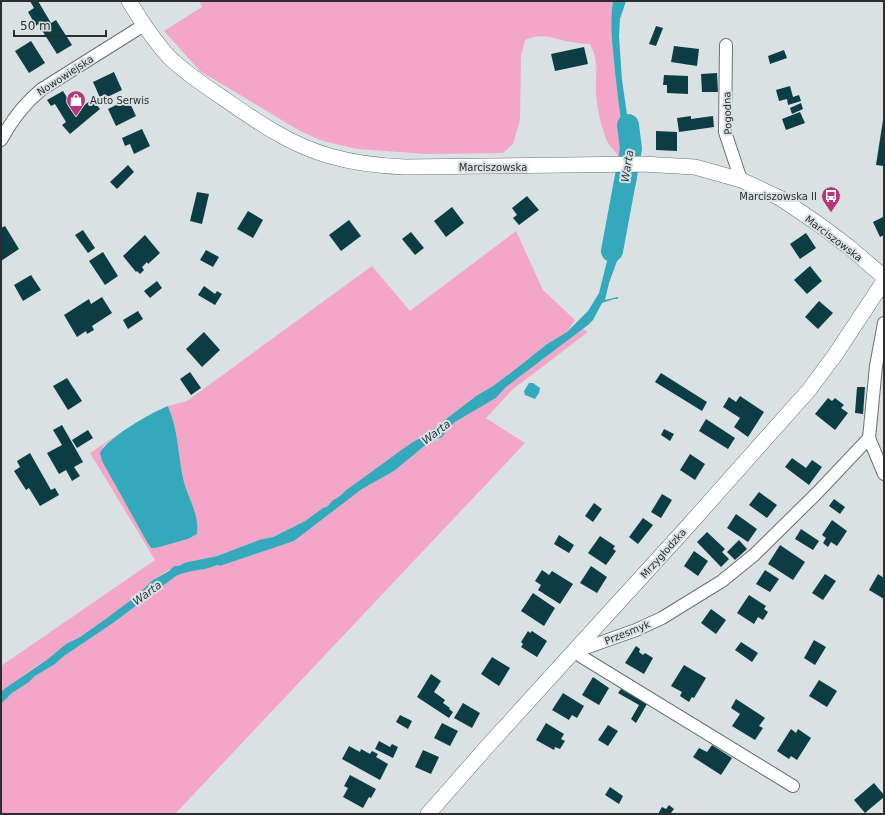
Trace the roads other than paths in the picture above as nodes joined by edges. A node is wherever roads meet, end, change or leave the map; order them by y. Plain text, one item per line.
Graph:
1 (129, 1) edge
2 (144, 25) junction
3 (726, 45) dead end
4 (1, 140) edge
5 (741, 180) junction
6 (884, 277) edge
7 (884, 281) edge
8 (884, 323) edge
9 (869, 438) junction
10 (884, 474) edge
11 (574, 652) junction
12 (793, 786) dead end
13 (428, 814) edge

1 - 2 street, Marciszowska
2 - 4 street, Nowowiejska
2 - 5 street, Marciszowska
3 - 5 street, Pogodna
5 - 6 street, Marciszowska
7 - 11 street, Mrzygłodzka
8 - 9 street
9 - 10 street
9 - 11 street, Przesmyk
11 - 12 street
11 - 13 street, Mrzygłodzka

